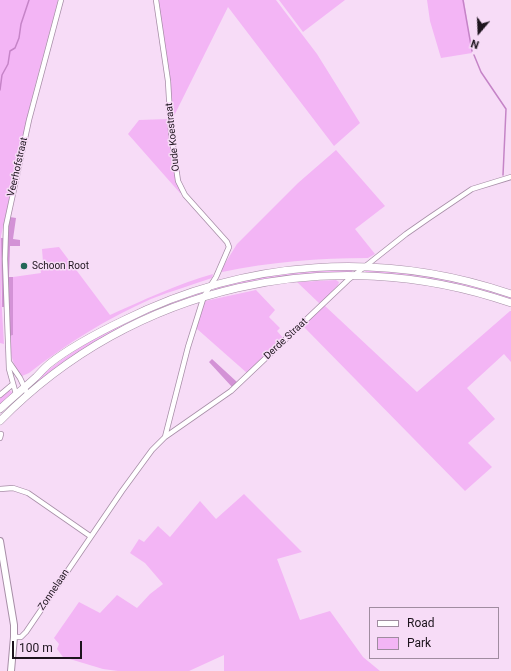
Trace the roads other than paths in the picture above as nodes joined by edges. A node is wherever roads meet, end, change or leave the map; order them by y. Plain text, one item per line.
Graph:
1 (61, 0) edge
2 (156, 0) edge
3 (511, 177) edge
4 (365, 266) junction
5 (354, 275) junction
6 (210, 285) junction
7 (511, 294) edge
8 (204, 296) junction
9 (511, 303) edge
10 (9, 362) junction
11 (13, 384) junction
12 (25, 386) junction
13 (16, 394) junction
14 (0, 395) edge
15 (28, 395) junction
16 (0, 409) edge
17 (0, 421) edge
18 (165, 437) junction
19 (0, 488) edge
20 (90, 536) junction
21 (0, 541) edge
22 (14, 637) junction
23 (11, 671) edge

1 - 10 street, Veerhofstraat
2 - 6 street, Oude Koestraat
3 - 4 street, Derde Straat
4 - 5 street, Derde Straat
4 - 6 main road
4 - 7 main road
5 - 8 main road
5 - 9 main road
5 - 18 street, Derde Straat
6 - 8 street, Oude Koestraat
6 - 12 main road
8 - 15 main road
8 - 18 street, Oude Koestraat
10 - 11 street, Veerhofstraat
10 - 12 street
11 - 13 street, Veerhofstraat
11 - 14 street
12 - 13 main road
12 - 15 street
13 - 16 main road
15 - 17 main road
18 - 20 street, Derde Straat
19 - 20 street
20 - 22 street, Zonnelaan
21 - 22 street
22 - 23 street

